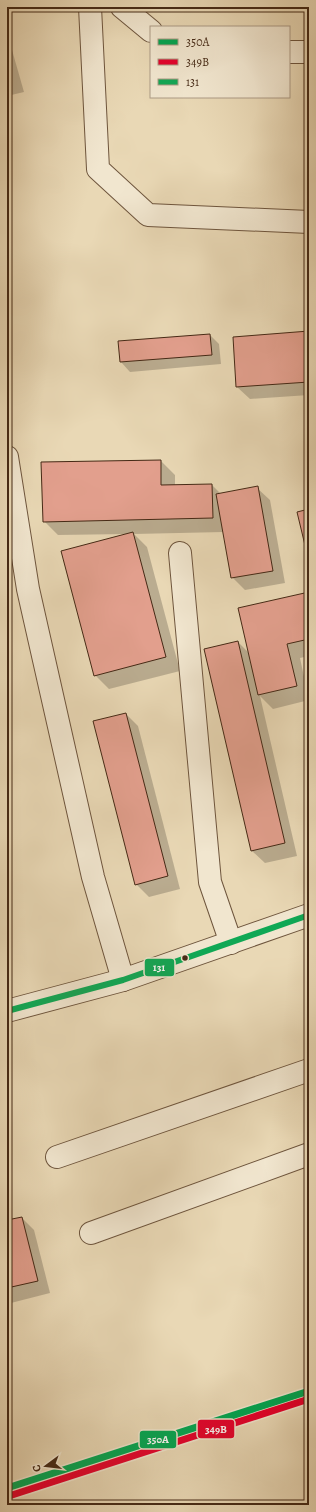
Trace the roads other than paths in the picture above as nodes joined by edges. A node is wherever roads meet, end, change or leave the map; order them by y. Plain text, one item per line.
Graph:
1 (90, 7) edge
2 (122, 7) edge
3 (150, 30) edge
4 (290, 52) edge
5 (309, 52) edge
6 (309, 222) edge
7 (7, 457) edge
8 (180, 553) dead end
9 (309, 915) edge
10 (230, 943) junction
11 (123, 980) junction
12 (7, 1011) edge
13 (309, 1070) edge
14 (309, 1154) edge
15 (57, 1157) dead end
16 (91, 1233) dead end

1 - 6 street
2 - 3 street
4 - 5 street
7 - 11 street
8 - 10 street
9 - 10 street
10 - 11 street
11 - 12 street
13 - 15 street
14 - 16 street

